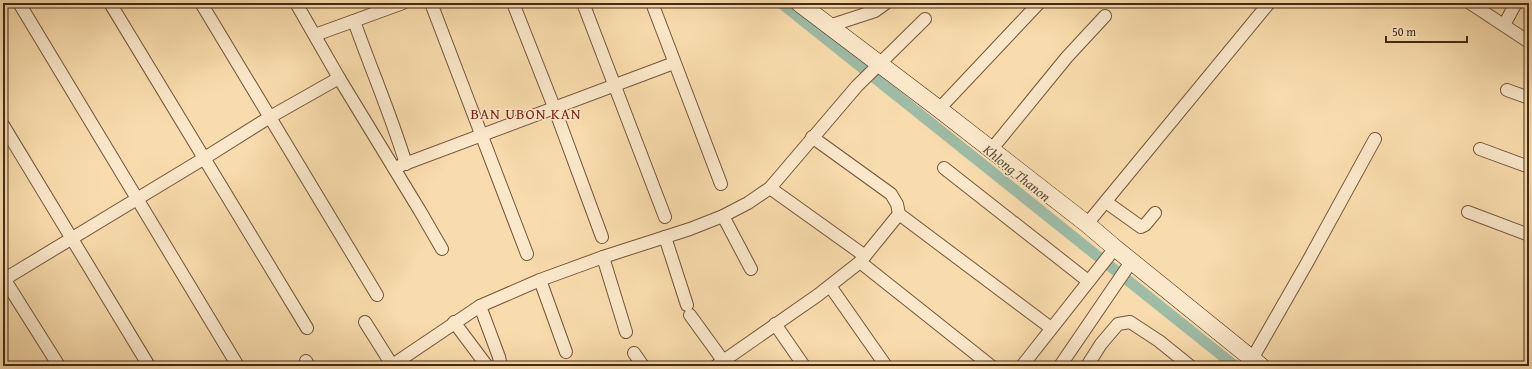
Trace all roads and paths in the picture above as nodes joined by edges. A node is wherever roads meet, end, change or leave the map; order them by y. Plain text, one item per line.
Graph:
1 (19, 3) edge
2 (110, 3) edge
3 (201, 3) edge
4 (296, 3) edge
5 (403, 3) edge
6 (431, 3) edge
7 (513, 3) edge
8 (583, 3) edge
9 (652, 3) edge
10 (799, 3) edge
11 (886, 3) edge
12 (1039, 3) edge
13 (1269, 3) edge
14 (1470, 3) edge
15 (1516, 3) edge
16 (1105, 16) dead end
17 (925, 19) dead end
18 (354, 21) junction
19 (1504, 25) junction
20 (830, 26) junction
21 (315, 35) junction
22 (1529, 42) edge
23 (674, 62) junction
24 (876, 67) junction
25 (339, 78) junction
26 (614, 85) junction
27 (1507, 90) dead end
28 (1529, 98) edge
29 (554, 107) junction
30 (939, 109) junction
31 (270, 117) junction
32 (3, 125) edge
33 (481, 136) junction
34 (812, 137) junction
35 (1375, 139) dead end
36 (1480, 149) dead end
37 (991, 150) junction
38 (204, 159) junction
39 (406, 164) junction
40 (1529, 167) edge
41 (394, 168) junction
42 (944, 168) dead end
43 (722, 184) dead end
44 (770, 188) junction
45 (138, 199) junction
46 (1106, 202) junction
47 (1468, 212) dead end
48 (1155, 213) dead end
49 (899, 214) junction
50 (723, 216) junction
51 (665, 217) dead end
52 (1087, 224) junction
53 (1529, 235) edge
54 (71, 238) junction
55 (602, 238) dead end
56 (665, 238) junction
57 (442, 249) dead end
58 (1112, 251) junction
59 (527, 254) dead end
60 (603, 257) junction
61 (862, 259) junction
62 (1131, 262) junction
63 (751, 269) dead end
64 (4, 279) edge
65 (1090, 279) junction
66 (540, 280) junction
67 (830, 286) junction
68 (377, 295) dead end
69 (480, 306) junction
70 (365, 322) dead end
71 (454, 322) junction
72 (775, 324) junction
73 (307, 328) dead end
74 (1051, 328) junction
75 (626, 332) dead end
76 (566, 352) dead end
77 (634, 354) dead end
78 (1256, 362) edge
79 (398, 364) edge
80 (722, 364) edge
81 (59, 366) edge
82 (149, 366) edge
83 (238, 366) edge
84 (487, 366) edge
85 (501, 366) edge
86 (643, 366) edge
87 (804, 366) edge
88 (886, 366) edge
89 (991, 366) edge
90 (1022, 366) edge
91 (1060, 366) edge
92 (1087, 366) edge
93 (1190, 366) edge

1 - 45 street
2 - 38 street
3 - 31 street
4 - 21 street
5 - 18 street
6 - 33 street
7 - 29 street
8 - 26 street
9 - 23 street
10 - 20 street
11 - 20 street
12 - 30 street
13 - 46 street
14 - 19 street
15 - 19 street
16 - 37 street
17 - 24 street
18 - 21 street
18 - 39 street
19 - 22 street
20 - 24 street
21 - 25 street
23 - 26 street
23 - 43 street
24 - 30 street
24 - 34 street
25 - 31 street
25 - 41 street
26 - 29 street
26 - 51 street
27 - 28 street
29 - 33 street
29 - 55 street
30 - 37 street
31 - 38 street
31 - 68 street
32 - 54 street
33 - 39 street
33 - 59 street
34 - 44 street
34 - 49 street
35 - 78 street
36 - 40 street
37 - 52 street
38 - 45 street
38 - 73 street
39 - 41 street
41 - 57 street
42 - 65 street
44 - 50 street
44 - 61 street
45 - 54 street
45 - 83 street
46 - 48 street
46 - 52 street
47 - 53 street
49 - 61 street
49 - 74 street
50 - 56 street
50 - 63 street
52 - 58 street
54 - 64 street
54 - 82 street
56 - 60 street
56 - 80 street
58 - 62 street
58 - 65 street
60 - 66 street
60 - 75 street
61 - 67 street
61 - 89 street
62 - 78 street
62 - 91 street
64 - 81 street
65 - 74 street
66 - 69 street
66 - 76 street
67 - 72 street
67 - 88 street
69 - 71 street
69 - 85 street
70 - 79 street
71 - 79 street
71 - 84 street
72 - 80 street
72 - 87 street
74 - 90 street
77 - 86 street
92 - 93 street

